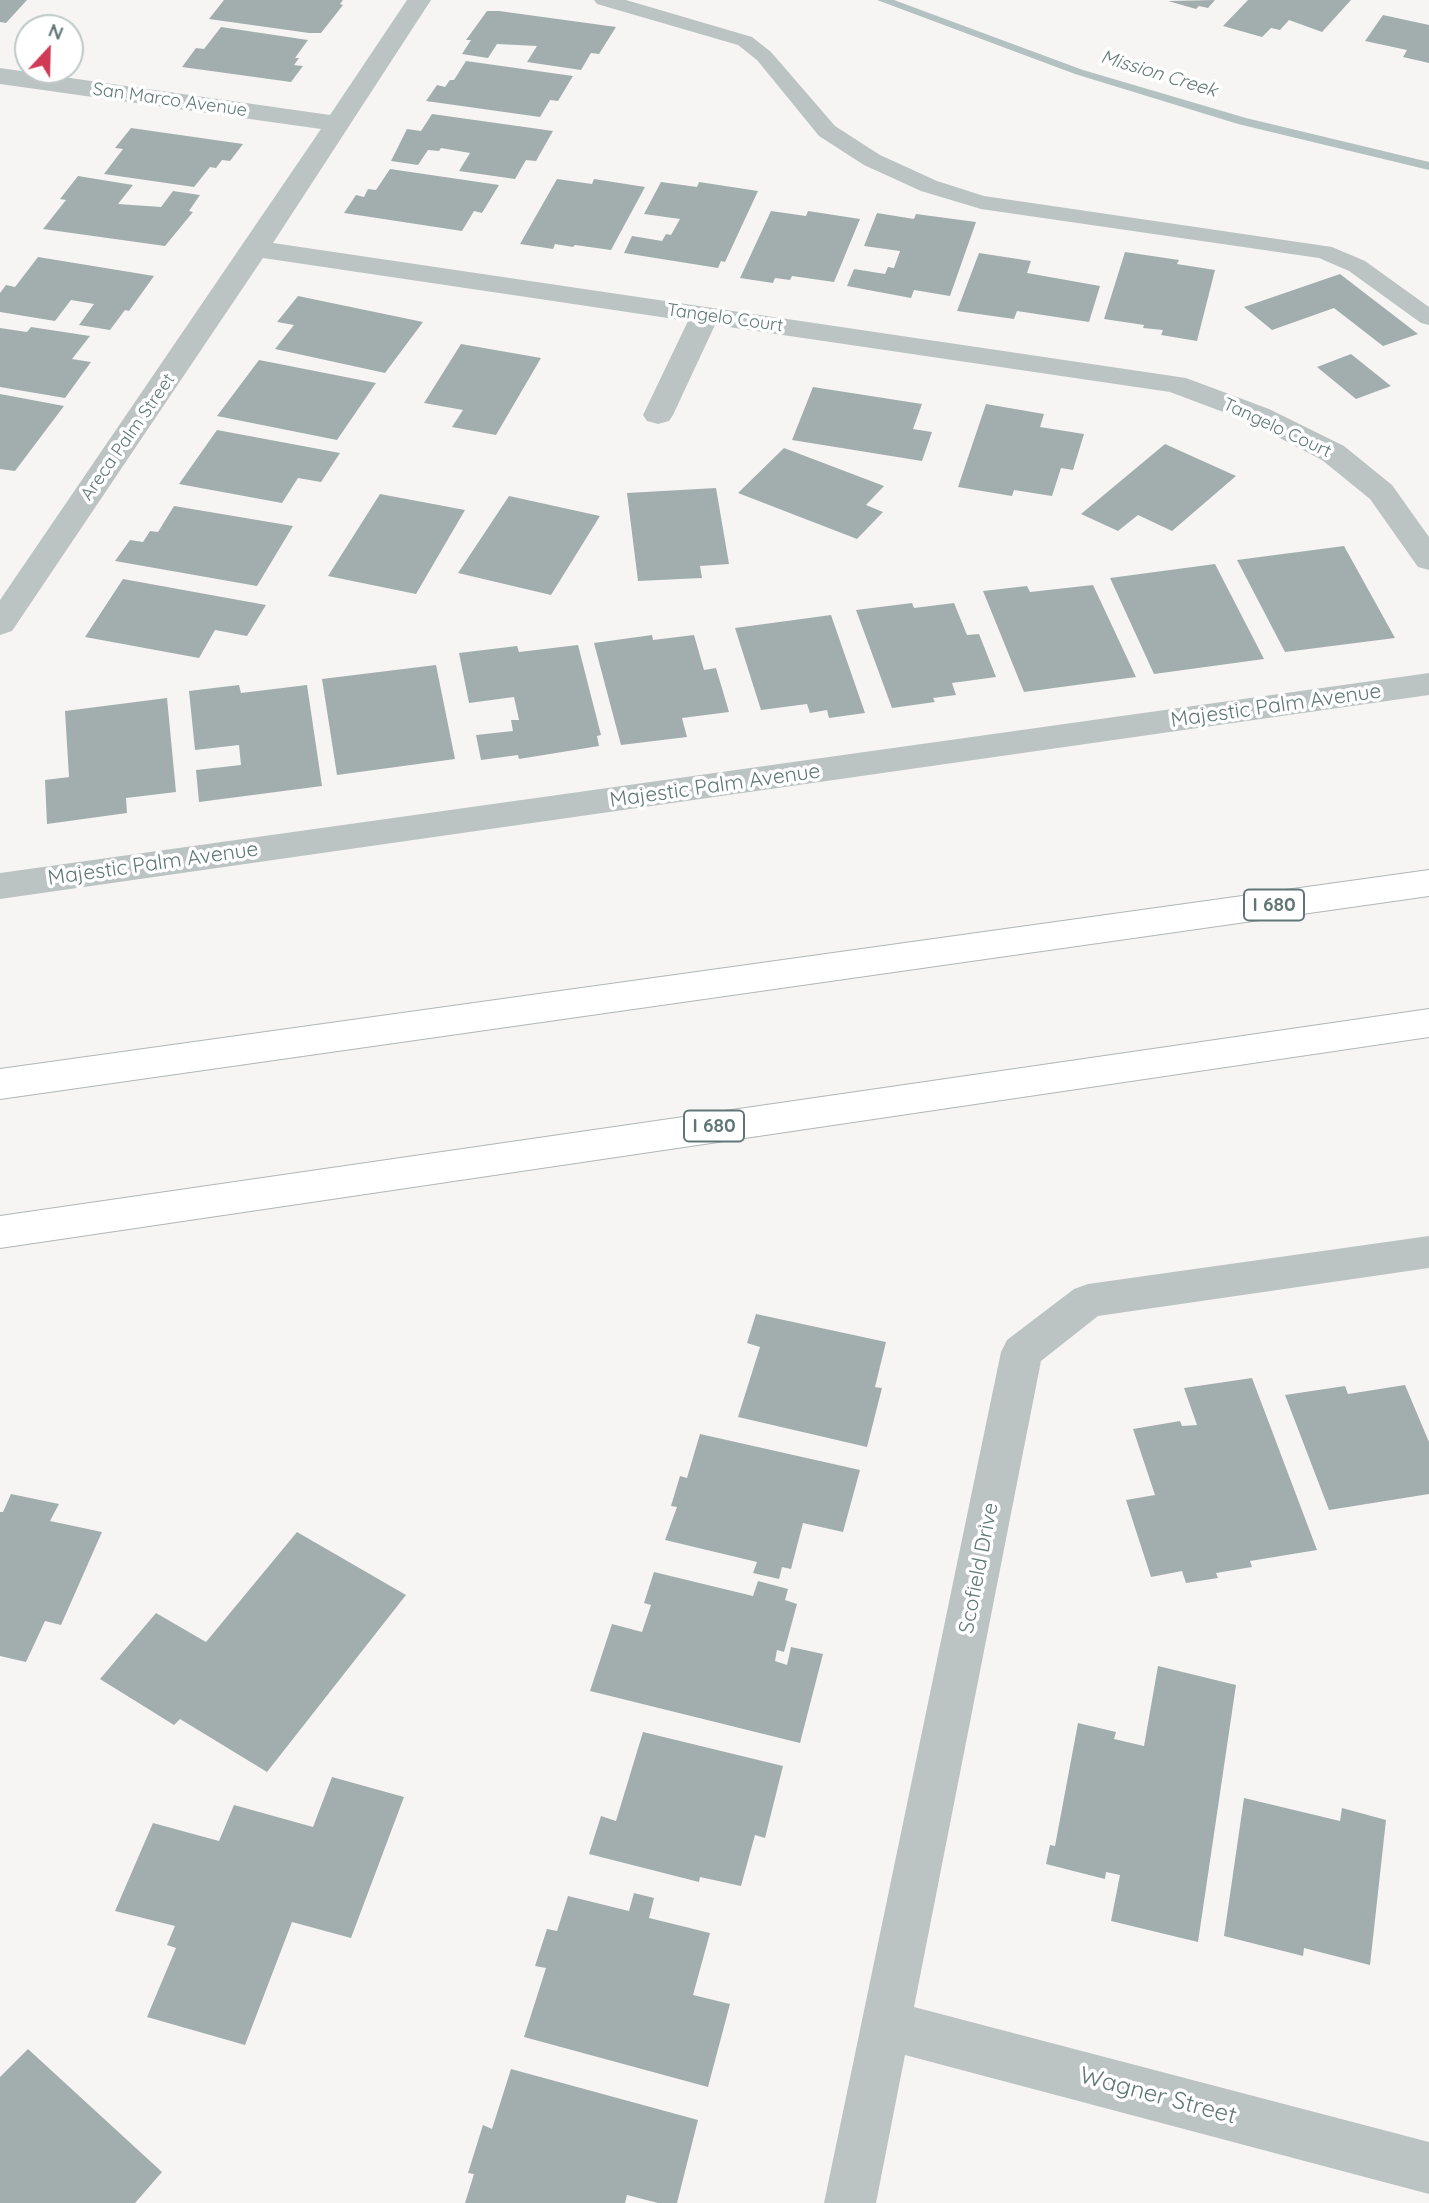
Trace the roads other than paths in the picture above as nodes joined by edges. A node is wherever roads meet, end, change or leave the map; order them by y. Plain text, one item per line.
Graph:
1 (419, 0) edge
2 (604, 0) edge
3 (0, 76) edge
4 (339, 124) junction
5 (255, 249) junction
6 (705, 315) junction
7 (1429, 318) edge
8 (658, 415) dead end
9 (1429, 560) edge
10 (0, 624) edge
11 (1429, 684) edge
12 (1429, 865) edge
13 (1429, 883) edge
14 (0, 886) edge
15 (1118, 926) junction
16 (1429, 1023) edge
17 (0, 1084) edge
18 (0, 1232) edge
19 (1429, 1252) edge
20 (887, 2025) junction
21 (1429, 2168) edge
22 (850, 2203) edge

1 - 4 street
2 - 7 lane
3 - 4 street, San Marco Avenue
4 - 5 street
5 - 6 street, Tangelo Court
5 - 10 street, Areca Palm Street
6 - 8 street
6 - 9 street, Tangelo Court
11 - 14 street, Majestic Palm Avenue
12 - 15 highway
13 - 15 highway, I 680
15 - 17 highway, I 680
16 - 18 highway, I 680
19 - 20 street, Scofield Drive
20 - 21 street, Wagner Street
20 - 22 street, Scofield Drive

